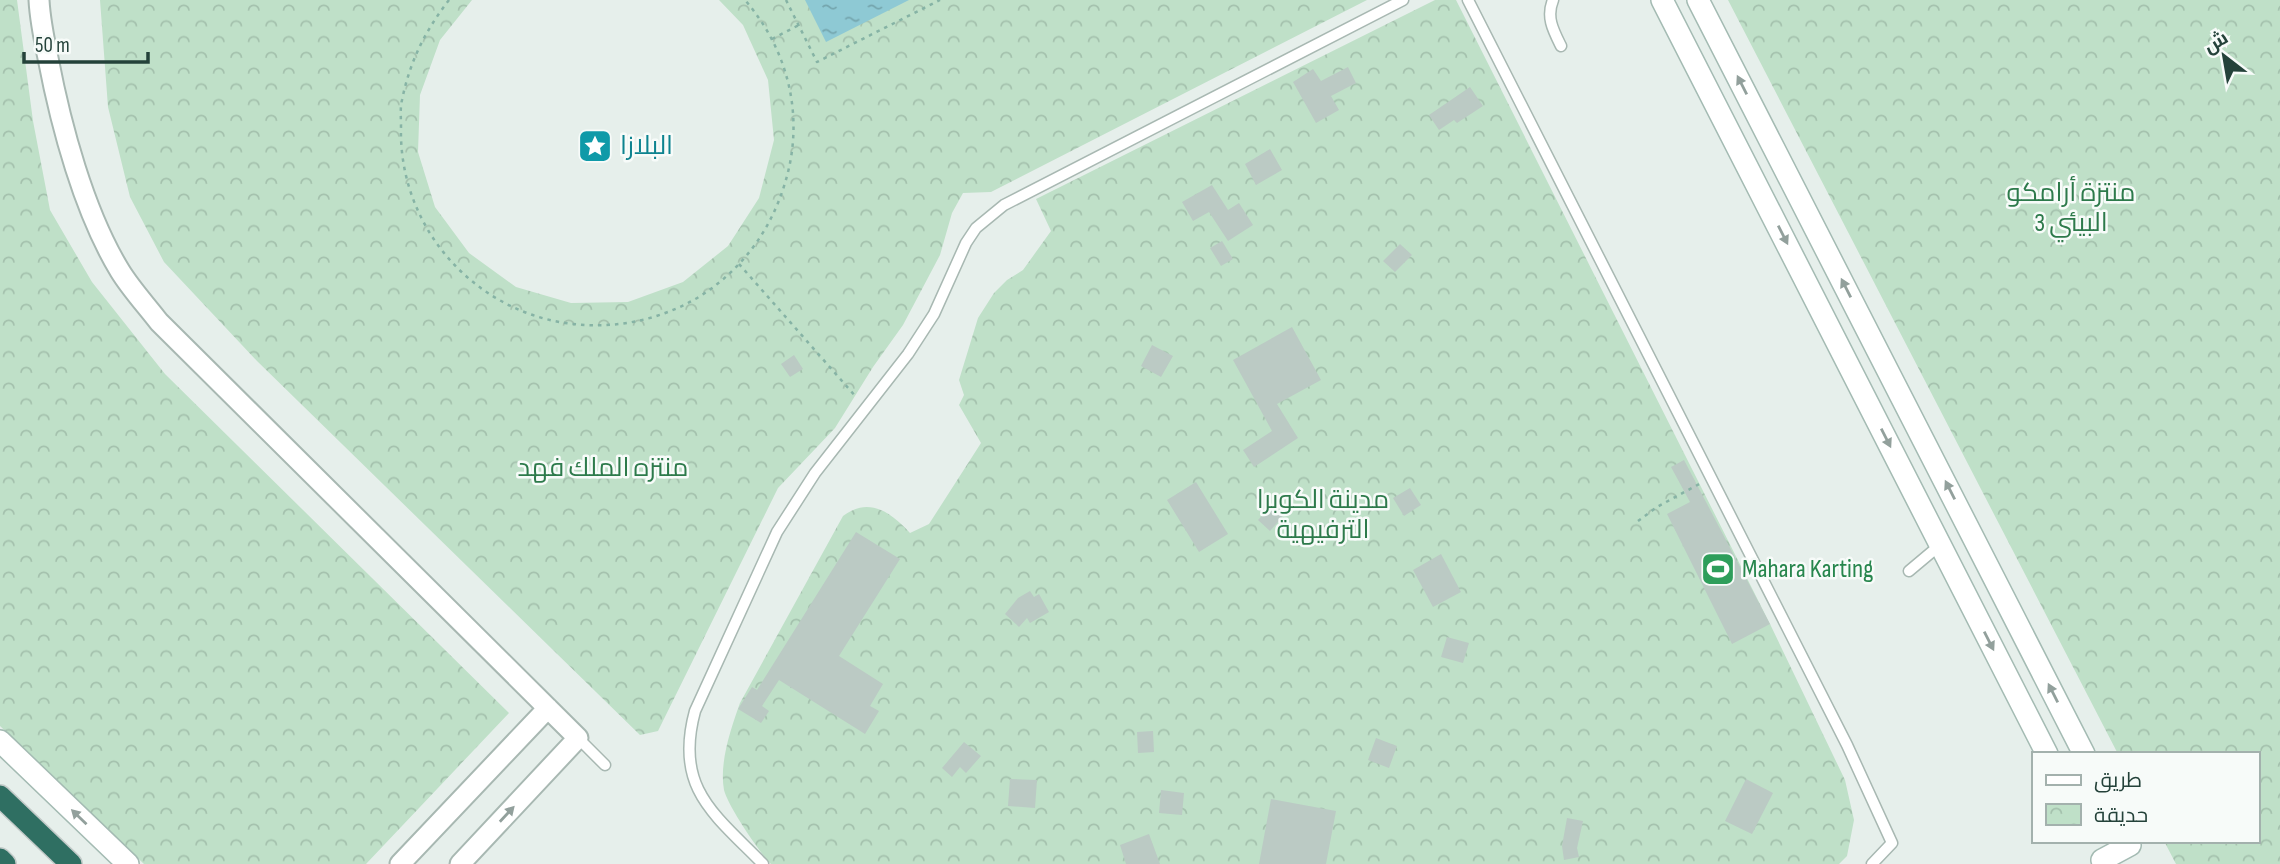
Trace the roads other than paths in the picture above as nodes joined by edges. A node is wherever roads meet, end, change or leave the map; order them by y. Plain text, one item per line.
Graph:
1 (39, 0) edge
2 (1403, 0) edge
3 (1468, 0) edge
4 (1553, 0) edge
5 (1662, 0) edge
6 (1698, 0) edge
7 (1561, 46) dead end
8 (1788, 174) junction
9 (1759, 189) junction
10 (1970, 530) junction
11 (1940, 545) junction
12 (1909, 571) dead end
13 (548, 708) junction
14 (578, 738) junction
15 (0, 741) edge
16 (2046, 752) edge
17 (2083, 752) edge
18 (605, 765) dead end
19 (0, 796) edge
20 (2130, 843) edge
21 (2099, 855) edge
22 (0, 859) edge
23 (5, 864) edge
24 (71, 864) edge
25 (128, 864) edge
26 (400, 864) edge
27 (460, 864) edge
28 (763, 864) edge
29 (1872, 864) edge
30 (2140, 864) edge

1 - 13 street
2 - 28 lane
3 - 29 lane
4 - 7 lane
5 - 9 street
8 -> 6 street
8 - 9 street
10 -> 8 street
9 -> 11 street
10 - 11 street
17 -> 10 street
11 - 12 lane
11 -> 16 street
13 - 14 street
13 - 26 street
14 - 18 lane
27 -> 14 street
25 -> 15 street
19 - 24 highway
20 - 21 street
20 - 30 street
22 - 23 highway

